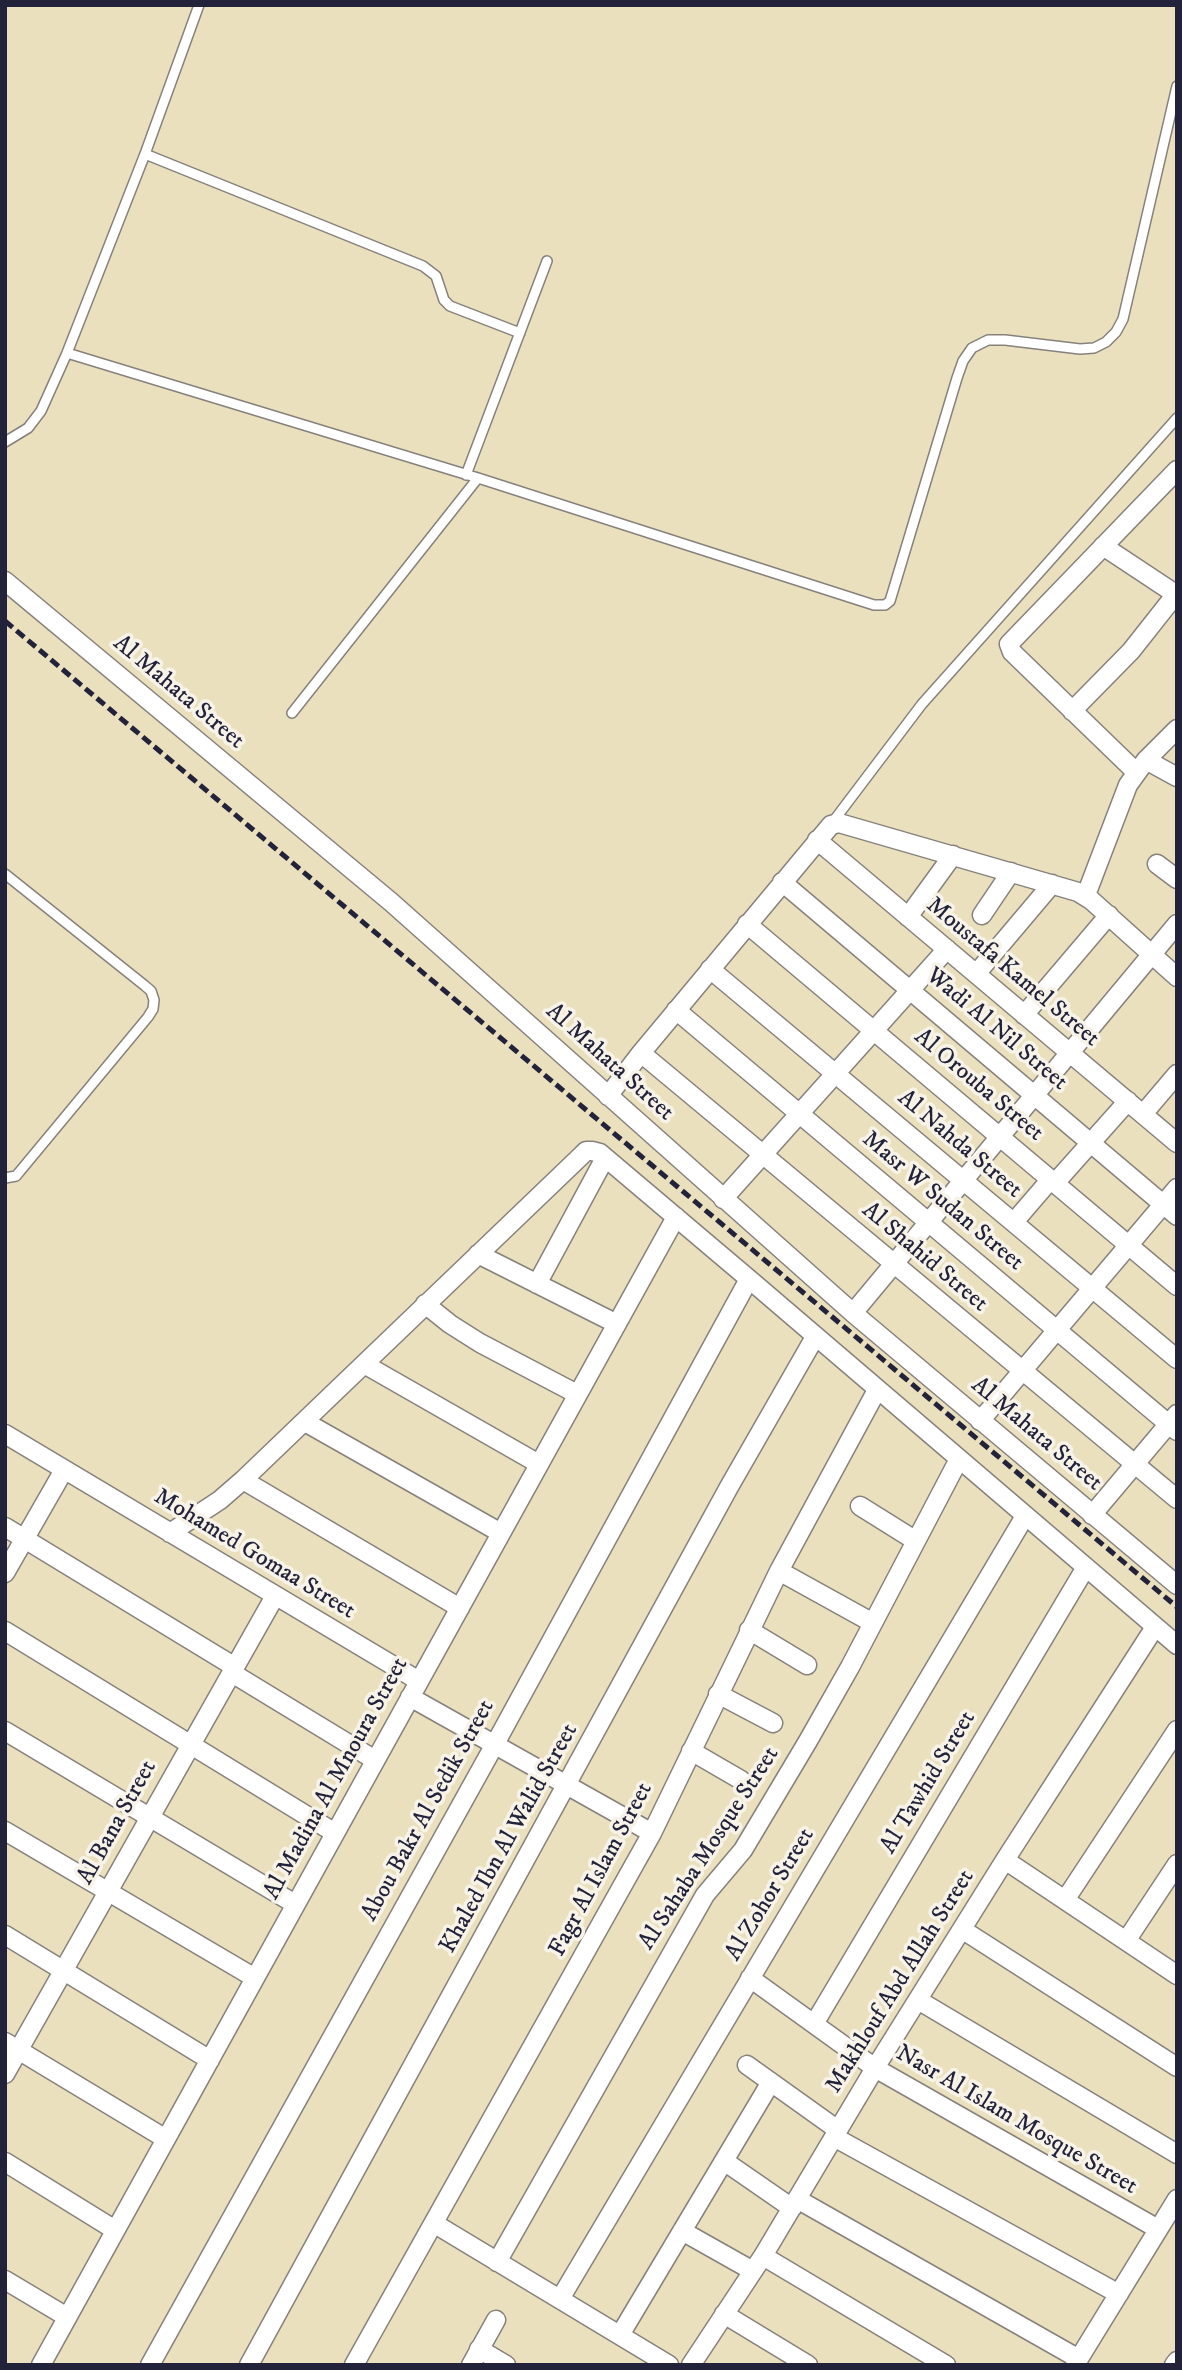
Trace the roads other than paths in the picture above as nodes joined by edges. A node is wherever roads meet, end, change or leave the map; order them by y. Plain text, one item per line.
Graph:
1 (199, 5) edge
2 (1177, 86) edge
3 (145, 154) junction
4 (547, 261) dead end
5 (520, 333) junction
6 (67, 354) junction
7 (1177, 418) edge
8 (5, 442) edge
9 (1177, 470) edge
10 (466, 475) junction
11 (478, 478) junction
12 (1103, 546) junction
13 (5, 581) edge
14 (1176, 595) edge
15 (1072, 712) junction
16 (292, 713) dead end
17 (1177, 729) edge
18 (1141, 766) junction
19 (1177, 777) edge
20 (831, 825) junction
21 (817, 840) junction
22 (953, 855) junction
23 (1157, 864) dead end
24 (1011, 872) junction
25 (5, 874) edge
26 (1177, 879) edge
27 (782, 882) junction
28 (1052, 884) junction
29 (1086, 895) junction
30 (982, 915) dead end
31 (1109, 915) junction
32 (908, 917) junction
33 (747, 924) junction
34 (1177, 924) edge
35 (947, 949) junction
36 (1151, 954) junction
37 (710, 969) junction
38 (976, 974) junction
39 (1177, 977) edge
40 (910, 990) junction
41 (676, 1010) junction
42 (1024, 1015) junction
43 (874, 1031) junction
44 (641, 1053) junction
45 (1071, 1054) junction
46 (836, 1074) junction
47 (1175, 1079) edge
48 (1036, 1095) junction
49 (608, 1096) junction
50 (1128, 1101) junction
51 (800, 1114) junction
52 (1143, 1114) junction
53 (1001, 1137) junction
54 (1092, 1142) junction
55 (1177, 1143) edge
56 (764, 1155) junction
57 (605, 1158) junction
58 (5, 1178) edge
59 (964, 1181) junction
60 (1053, 1181) junction
61 (1177, 1188) edge
62 (723, 1199) junction
63 (1170, 1210) edge
64 (676, 1217) junction
65 (1014, 1222) junction
66 (929, 1223) junction
67 (1128, 1246) junction
68 (478, 1254) junction
69 (894, 1264) junction
70 (749, 1279) junction
71 (537, 1283) junction
72 (1177, 1286) edge
73 (1091, 1289) junction
74 (425, 1304) junction
75 (853, 1313) junction
76 (617, 1324) junction
77 (1056, 1331) junction
78 (815, 1336) junction
79 (1177, 1359) edge
80 (364, 1364) junction
81 (1022, 1372) junction
82 (877, 1390) junction
83 (578, 1394) junction
84 (980, 1421) junction
85 (305, 1422) junction
86 (1174, 1423) edge
87 (5, 1434) edge
88 (959, 1459) junction
89 (539, 1464) junction
90 (1135, 1464) junction
91 (64, 1470) junction
92 (243, 1480) junction
93 (1177, 1499) edge
94 (860, 1506) dead end
95 (1092, 1515) junction
96 (1025, 1516) junction
97 (5, 1527) edge
98 (170, 1533) junction
99 (501, 1533) junction
100 (25, 1539) junction
101 (916, 1541) junction
102 (1086, 1567) junction
103 (779, 1571) junction
104 (5, 1573) edge
105 (1177, 1585) edge
106 (275, 1596) junction
107 (460, 1608) junction
108 (873, 1623) junction
109 (1155, 1627) junction
110 (749, 1630) junction
111 (5, 1631) edge
112 (1177, 1645) edge
113 (807, 1665) dead end
114 (233, 1670) junction
115 (419, 1681) junction
116 (718, 1694) junction
117 (410, 1697) junction
118 (773, 1723) dead end
119 (1177, 1730) edge
120 (5, 1731) edge
121 (495, 1744) junction
122 (191, 1745) junction
123 (691, 1751) junction
124 (375, 1760) junction
125 (741, 1780) dead end
126 (568, 1785) junction
127 (150, 1817) junction
128 (5, 1831) edge
129 (335, 1833) junction
130 (652, 1833) junction
131 (1005, 1860) junction
132 (1177, 1864) edge
133 (108, 1892) junction
134 (1065, 1900) junction
135 (295, 1904) junction
136 (963, 1930) junction
137 (5, 1935) edge
138 (1126, 1941) junction
139 (63, 1971) junction
140 (1177, 1975) edge
141 (255, 1978) junction
142 (750, 1978) junction
143 (918, 2000) junction
144 (814, 2024) junction
145 (12, 2046) edge
146 (209, 2060) junction
147 (747, 2065) dead end
148 (1177, 2067) edge
149 (875, 2068) junction
150 (5, 2074) edge
151 (771, 2082) junction
152 (836, 2134) junction
153 (166, 2139) junction
154 (1177, 2154) edge
155 (724, 2161) junction
156 (5, 2162) edge
157 (1177, 2199) edge
158 (794, 2203) junction
159 (435, 2224) junction
160 (1158, 2229) junction
161 (116, 2230) junction
162 (682, 2231) junction
163 (497, 2262) junction
164 (758, 2264) junction
165 (5, 2280) edge
166 (1119, 2294) junction
167 (560, 2299) junction
168 (724, 2314) junction
169 (67, 2317) junction
170 (496, 2320) dead end
171 (620, 2336) junction
172 (475, 2357) edge
173 (1077, 2362) edge
174 (41, 2365) edge
175 (149, 2365) edge
176 (249, 2365) edge
177 (354, 2365) edge
178 (506, 2365) edge
179 (669, 2365) edge
180 (691, 2365) edge
181 (808, 2365) edge
182 (946, 2365) edge

1 - 3 lane
2 - 11 lane
3 - 5 lane
3 - 6 lane
4 - 5 lane
5 - 10 lane
6 - 8 lane
6 - 10 lane
7 - 20 lane
9 - 12 street
10 - 11 lane
11 - 16 lane
12 - 14 street
12 - 15 street
13 - 49 street, Al Mahata Street
14 - 15 street
15 - 18 street
17 - 18 street
18 - 19 street
18 - 29 street
20 - 21 street
20 - 22 street
21 - 27 street
21 - 32 street, Moustafa Kamel Street
22 - 24 street
22 - 32 street
23 - 26 street
24 - 28 street
24 - 30 street
25 - 58 lane
27 - 33 street
27 - 40 street, Wadi Al Nil Street
28 - 29 street
28 - 38 street
29 - 31 street
31 - 36 street
31 - 42 street
32 - 35 street, Moustafa Kamel Street
33 - 37 street
33 - 43 street, Al Orouba Street
34 - 36 street
35 - 38 street, Moustafa Kamel Street
35 - 40 street
36 - 39 street
36 - 45 street
37 - 41 street
37 - 46 street, Al Nahda Street
38 - 42 street, Moustafa Kamel Street
40 - 43 street
40 - 48 street, Wadi Al Nil Street
41 - 44 street
41 - 51 street, Masr W Sudan Street
42 - 45 street, Moustafa Kamel Street
43 - 46 street
43 - 53 street, Al Orouba Street
44 - 49 street
44 - 56 street, Al Shahid Street
45 - 48 street
45 - 50 street, Moustafa Kamel Street
46 - 51 street
46 - 59 street, Al Nahda Street
47 - 52 street
48 - 53 street
48 - 54 street, Wadi Al Nil Street
49 - 62 street, Al Mahata Street
50 - 52 street, Moustafa Kamel Street
50 - 54 street
51 - 56 street
51 - 66 street, Masr W Sudan Street
52 - 55 street, Moustafa Kamel Street
53 - 59 street
53 - 60 street, Al Orouba Street
54 - 60 street
54 - 63 street, Wadi Al Nil Street
56 - 62 street
56 - 69 street, Al Shahid Street
57 - 64 street
57 - 68 street
57 - 71 street
59 - 65 street, Al Nahda Street
59 - 66 street
60 - 65 street
60 - 67 street, Al Orouba Street
61 - 63 street
62 - 75 street, Al Mahata Street
63 - 67 street
64 - 70 street
64 - 76 street, Al Madina Al Mnoura Street
65 - 73 street, Al Nahda Street
66 - 69 street
66 - 77 street, Masr W Sudan Street
67 - 72 street, Al Orouba Street
67 - 73 street
68 - 71 street
68 - 74 street
69 - 75 street
69 - 81 street, Al Shahid Street
70 - 78 street
70 - 121 street, Abou Bakr Al Sedik Street
71 - 76 street
73 - 77 street
73 - 79 street, Al Nahda Street
74 - 80 street
74 - 83 street
75 - 84 street, Al Mahata Street
76 - 83 street, Al Madina Al Mnoura Street
77 - 81 street
77 - 86 street, Masr W Sudan Street
78 - 82 street
78 - 126 street, Khaled Ibn Al Walid Street
80 - 85 street
80 - 89 street
81 - 84 street
81 - 90 street, Al Shahid Street
82 - 88 street
82 - 103 street, Fagr Al Islam Street
83 - 89 street, Al Madina Al Mnoura Street
84 - 95 street, Al Mahata Street
85 - 92 street
85 - 99 street
86 - 90 street
87 - 91 street, Mohamed Gomaa Street
88 - 96 street
88 - 101 street, Al Sahaba Mosque Street
89 - 99 street, Al Madina Al Mnoura Street
90 - 93 street, Al Shahid Street
90 - 95 street
91 - 98 street, Mohamed Gomaa Street
91 - 100 street
92 - 98 street
92 - 107 street
94 - 101 street
95 - 105 street, Al Mahata Street
96 - 102 street
96 - 142 street, Al Zohor Street
97 - 100 street
98 - 106 street, Mohamed Gomaa Street
99 - 107 street, Al Madina Al Mnoura Street
100 - 104 street
100 - 114 street
101 - 108 street, Al Sahaba Mosque Street
102 - 109 street
102 - 144 street, Al Tawhid Street
103 - 108 street
103 - 110 street, Fagr Al Islam Street
106 - 114 street, Al Bana Street
106 - 115 street, Mohamed Gomaa Street
107 - 115 street, Al Madina Al Mnoura Street
108 - 163 street, Al Sahaba Mosque Street
109 - 112 street
109 - 131 street, Makhlouf Abd Allah Street
110 - 113 street
110 - 116 street, Fagr Al Islam Street
111 - 122 street
114 - 122 street, Al Bana Street
114 - 124 street
115 - 117 street, Al Madina Al Mnoura Street
116 - 118 street
116 - 123 street, Fagr Al Islam Street
117 - 121 street
117 - 124 street, Al Madina Al Mnoura Street
119 - 134 street
120 - 127 street
121 - 126 street
121 - 175 street, Abou Bakr Al Sedik Street
122 - 127 street, Al Bana Street
122 - 129 street
123 - 125 street
123 - 130 street, Fagr Al Islam Street
124 - 129 street, Al Madina Al Mnoura Street
126 - 130 street
126 - 176 street, Khaled Ibn Al Walid Street
127 - 133 street, Al Bana Street
127 - 135 street
128 - 133 street
129 - 135 street, Al Madina Al Mnoura Street
130 - 159 street, Fagr Al Islam Street
131 - 134 street
131 - 136 street, Makhlouf Abd Allah Street
132 - 138 street
133 - 139 street, Al Bana Street
133 - 141 street
134 - 138 street
135 - 141 street, Al Madina Al Mnoura Street
136 - 143 street, Makhlouf Abd Allah Street
136 - 148 street
137 - 139 street
138 - 140 street
139 - 145 street, Al Bana Street
139 - 146 street
141 - 146 street, Al Madina Al Mnoura Street
142 - 144 street, Nasr Al Islam Mosque Street
142 - 167 street, Al Zohor Street
143 - 149 street, Makhlouf Abd Allah Street
143 - 154 street
144 - 149 street, Nasr Al Islam Mosque Street
145 - 150 street, Al Bana Street
145 - 153 street
146 - 153 street, Al Madina Al Mnoura Street
147 - 151 street
149 - 152 street, Makhlouf Abd Allah Street
149 - 160 street, Nasr Al Islam Mosque Street
151 - 152 street
151 - 155 street
152 - 158 street, Makhlouf Abd Allah Street
152 - 166 street
153 - 161 street, Al Madina Al Mnoura Street
155 - 158 street
155 - 162 street
156 - 161 street
157 - 160 street
158 - 164 street, Makhlouf Abd Allah Street
158 - 173 street
159 - 163 street
159 - 177 street, Fagr Al Islam Street
160 - 166 street
161 - 169 street, Al Madina Al Mnoura Street
162 - 164 street
162 - 171 street
163 - 167 street
164 - 168 street, Makhlouf Abd Allah Street
164 - 182 street
165 - 169 street
166 - 173 street
167 - 171 street
168 - 180 street, Makhlouf Abd Allah Street
168 - 181 street
169 - 174 street, Al Madina Al Mnoura Street
170 - 172 street
171 - 179 street
172 - 178 street

